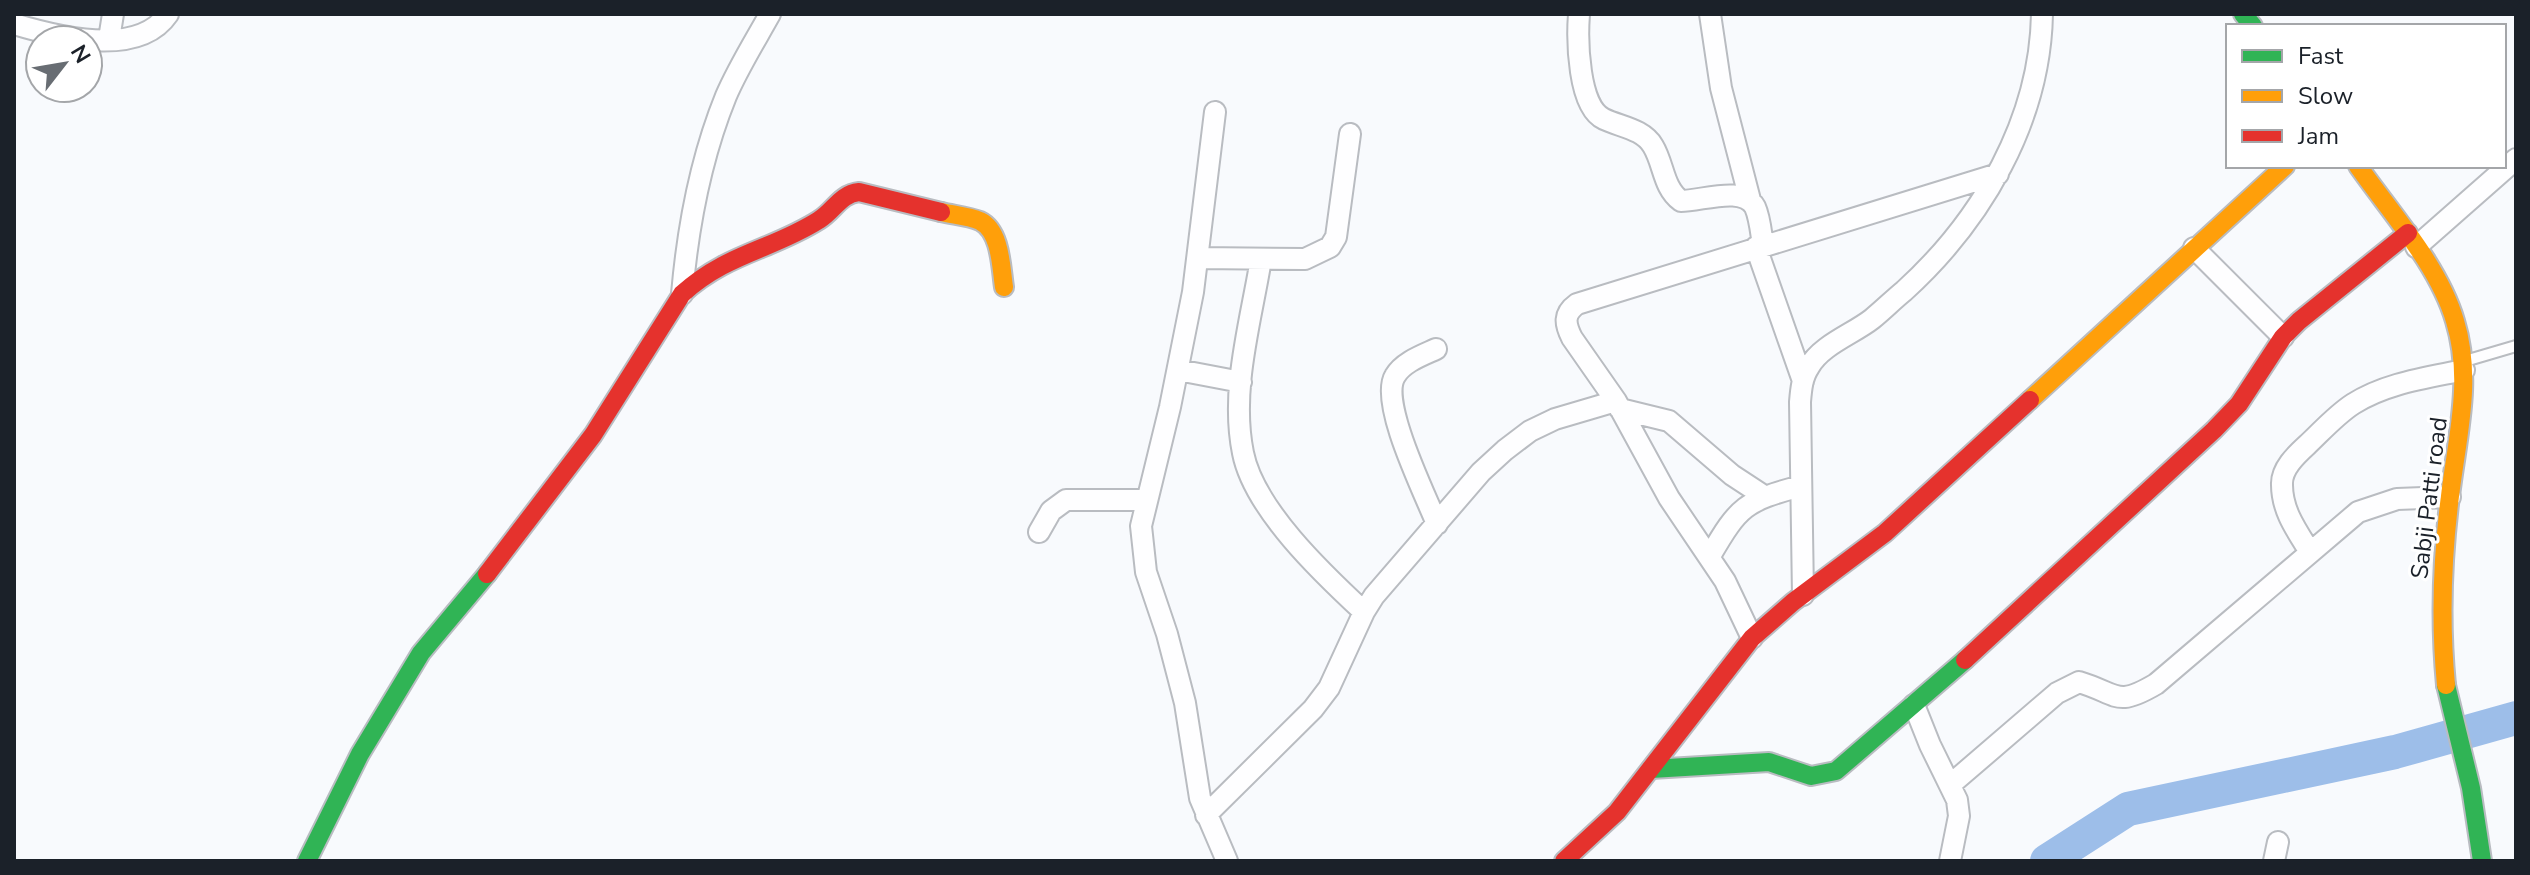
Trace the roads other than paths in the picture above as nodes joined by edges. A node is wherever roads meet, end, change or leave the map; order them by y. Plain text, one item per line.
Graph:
1 (113, 14) edge
2 (168, 14) edge
3 (770, 14) edge
4 (1579, 14) edge
5 (1710, 14) edge
6 (2042, 14) edge
7 (14, 24) edge
8 (109, 39) junction
9 (1215, 112) dead end
10 (1350, 134) dead end
11 (2283, 168) edge
12 (2359, 168) edge
13 (2504, 168) edge
14 (1998, 174) junction
15 (1750, 200) junction
16 (2412, 240) junction
17 (1760, 246) junction
18 (2194, 248) junction
19 (1198, 258) junction
20 (1261, 259) junction
21 (1004, 287) dead end
22 (682, 294) junction
23 (2283, 337) junction
24 (2516, 346) edge
25 (1436, 349) dead end
26 (2464, 365) junction
27 (1178, 370) junction
28 (1803, 381) junction
29 (1241, 382) junction
30 (1618, 405) junction
31 (1801, 486) junction
32 (1764, 496) junction
33 (2450, 497) junction
34 (1147, 500) junction
35 (1437, 524) junction
36 (1039, 532) dead end
37 (2310, 552) junction
38 (1710, 556) junction
39 (1803, 595) junction
40 (1364, 612) junction
41 (1752, 638) junction
42 (1914, 705) junction
43 (1651, 769) junction
44 (1950, 785) junction
45 (1206, 815) junction
46 (307, 861) edge
47 (1227, 861) edge
48 (1564, 861) edge
49 (1950, 861) edge
50 (2482, 861) edge

1 - 8 street
2 - 8 street
3 - 22 street
4 - 15 street
5 - 15 street
6 - 14 street
7 - 8 street
9 - 19 street
10 - 20 street
11 - 18 street
12 - 16 street, Sabji Patti road
13 - 16 street
14 - 17 street
14 - 28 street
15 - 17 street
16 - 23 street
16 - 26 street, Sabji Patti road
17 - 28 street
17 - 30 street
18 - 23 street
18 - 39 street
19 - 20 street
19 - 27 street
20 - 29 street
21 - 22 street
22 - 46 street
23 - 42 street
24 - 26 lane
25 - 35 street
26 - 33 street, Sabji Patti road
26 - 37 street
27 - 29 street
27 - 34 street
28 - 31 street
29 - 40 street
30 - 32 street
30 - 35 street
30 - 38 street
31 - 32 street
31 - 39 street
32 - 38 street
33 - 37 street
33 - 50 street, Sabji Patti road
34 - 36 street
34 - 45 street
35 - 40 street
37 - 44 street
38 - 41 street
39 - 41 street
40 - 45 street
41 - 43 street
42 - 43 street
42 - 44 street
43 - 48 street
44 - 49 street
45 - 47 street

